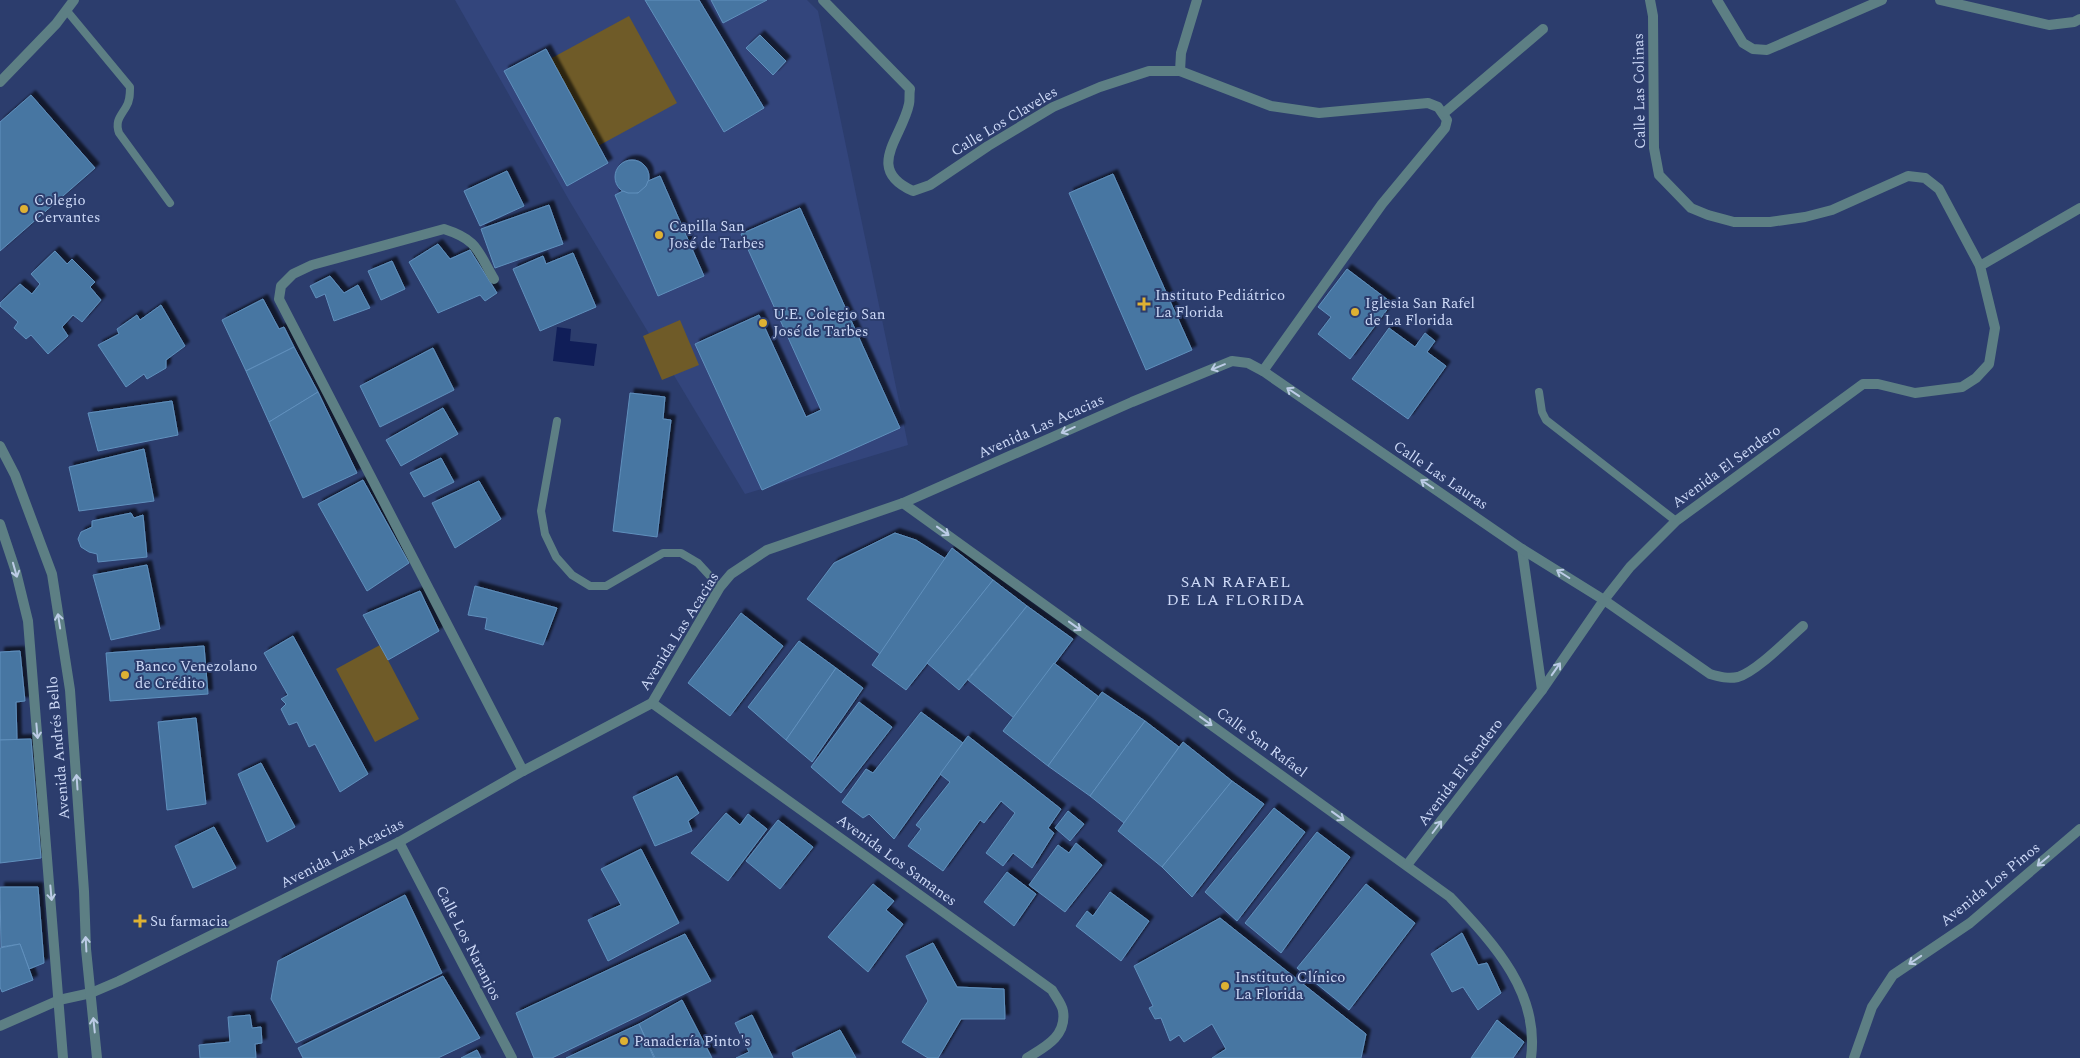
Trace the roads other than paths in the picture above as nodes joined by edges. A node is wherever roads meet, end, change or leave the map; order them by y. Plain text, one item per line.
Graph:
1 (74, 0) edge
2 (823, 0) edge
3 (1197, 0) edge
4 (1650, 0) edge
5 (1717, 0) edge
6 (1882, 0) edge
7 (1940, 0) edge
8 (67, 11) junction
9 (2080, 18) edge
10 (1543, 29) dead end
11 (1180, 71) junction
12 (0, 82) edge
13 (1444, 113) junction
14 (170, 203) dead end
15 (2080, 208) edge
16 (1980, 266) junction
17 (494, 279) dead end
18 (1263, 371) junction
19 (1539, 392) dead end
20 (557, 421) dead end
21 (0, 446) edge
22 (903, 502) junction
23 (1676, 521) junction
24 (0, 524) edge
25 (1522, 549) junction
26 (720, 587) junction
27 (1604, 600) junction
28 (1803, 626) dead end
29 (1542, 690) junction
30 (652, 703) junction
31 (523, 771) junction
32 (2080, 829) edge
33 (400, 842) junction
34 (1407, 865) junction
35 (91, 993) junction
36 (59, 1000) junction
37 (0, 1026) edge
38 (63, 1058) edge
39 (97, 1058) edge
40 (512, 1058) edge
41 (1027, 1058) edge
42 (1531, 1058) edge
43 (1854, 1058) edge

1 - 8 street
2 - 11 street, Calle Los Claveles
3 - 11 street
4 - 16 street, Calle Las Colinas
5 - 6 street
7 - 9 street
8 - 12 street
8 - 14 lane
10 - 13 street
11 - 13 street, Calle Los Claveles
13 - 18 street
15 - 16 street
16 - 23 street, Avenida El Sendero
17 - 31 street
18 -> 22 street, Avenida Las Acacias
25 -> 18 street, Calle Las Lauras
19 - 23 lane
20 - 26 lane
35 -> 21 street, Avenida Andrés Bello
22 - 26 street, Avenida Las Acacias
22 -> 34 street, Calle San Rafael
23 - 27 street, Avenida El Sendero
24 -> 36 street, Avenida Andrés Bello
27 -> 25 street, Calle Las Lauras
25 - 29 street
26 - 30 street, Avenida Las Acacias
27 - 28 street, Calle Las Lauras
29 -> 27 street, Avenida El Sendero
34 -> 29 street, Avenida El Sendero
30 - 31 street, Avenida Las Acacias
30 - 41 street, Avenida Los Samanes
31 - 33 street, Avenida Las Acacias
32 -> 43 street, Avenida Los Pinos
33 - 35 street, Avenida Las Acacias
33 - 40 street, Calle Los Naranjos
34 - 42 street, Calle San Rafael
35 - 36 street, Avenida Las Acacias
39 -> 35 street, Avenida Andrés Bello
36 - 37 street, Avenida Las Acacias
36 - 38 street, Avenida Andrés Bello

